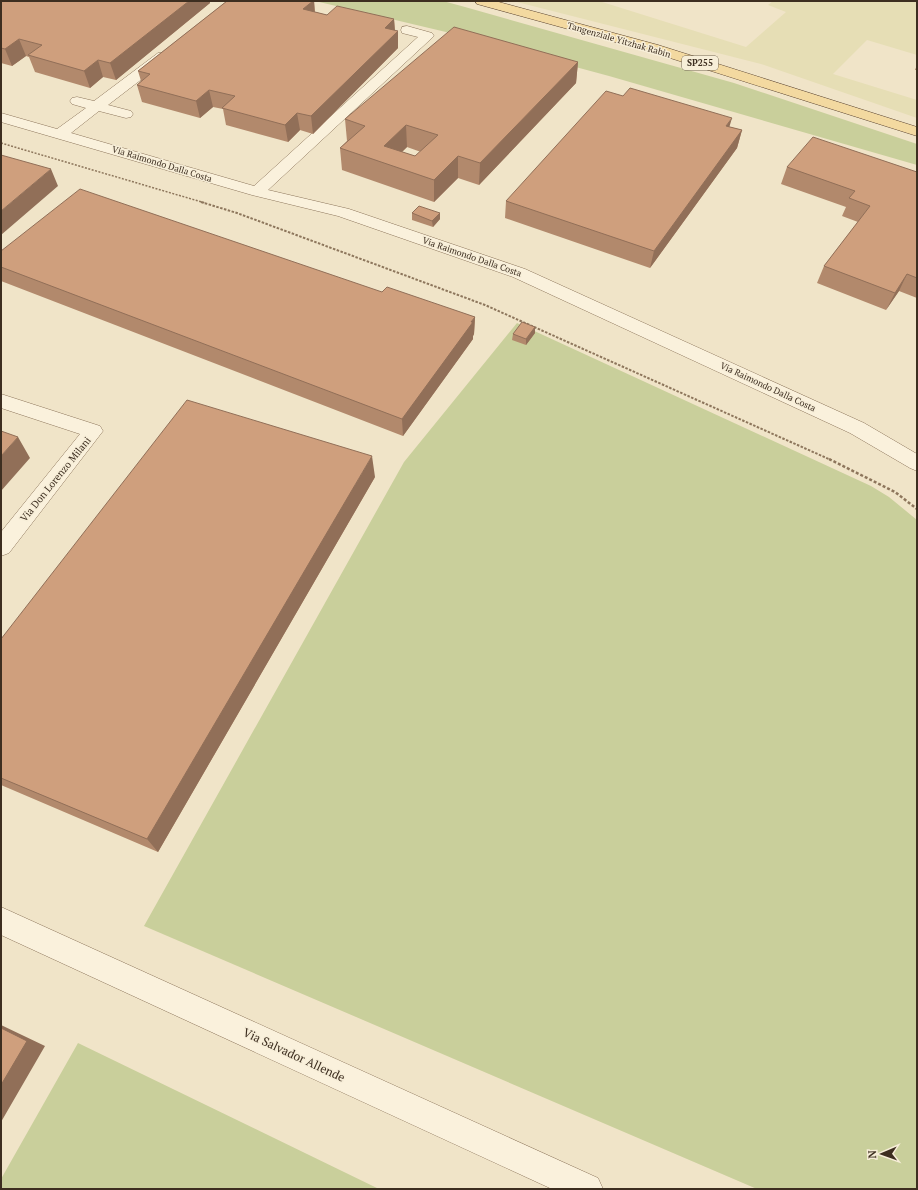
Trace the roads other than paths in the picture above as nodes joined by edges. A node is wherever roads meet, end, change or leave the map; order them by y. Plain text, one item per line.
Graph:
1 (481, 1) edge
2 (407, 30) dead end
3 (172, 49) edge
4 (77, 101) dead end
5 (97, 106) junction
6 (126, 114) dead end
7 (1, 117) edge
8 (917, 132) edge
9 (60, 134) junction
10 (273, 156) dead end
11 (293, 161) junction
12 (257, 192) junction
13 (1, 401) edge
14 (917, 462) edge
15 (1, 546) edge
16 (1, 920) edge
17 (587, 1189) edge

1 - 8 main road, Tangenziale Yitzhak Rabin / SP255
2 - 11 street
3 - 5 street
4 - 5 street
5 - 6 street
5 - 9 street
7 - 9 street, Via Raimondo Dalla Costa
9 - 12 street, Via Raimondo Dalla Costa
10 - 11 street
11 - 12 street
12 - 14 street, Via Raimondo Dalla Costa
13 - 15 street, Via Don Lorenzo Milani
16 - 17 street, Via Salvador Allende

